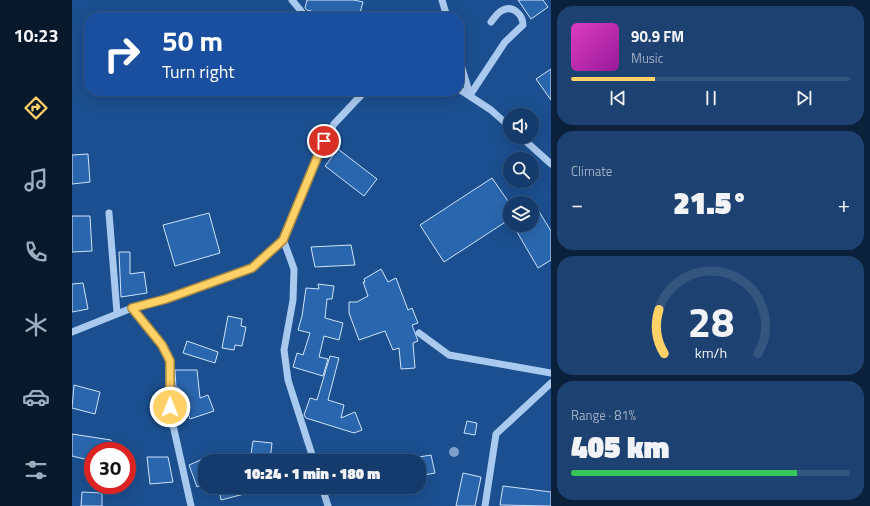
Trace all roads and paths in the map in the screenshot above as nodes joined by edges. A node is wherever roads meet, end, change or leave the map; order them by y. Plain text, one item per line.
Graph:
1 (292, 0) edge
2 (442, 0) edge
3 (302, 12) edge
4 (446, 12) edge
5 (491, 22) dead end
6 (464, 75) edge
7 (464, 92) edge
8 (470, 95) junction
9 (360, 96) edge
10 (503, 121) edge
11 (529, 144) edge
12 (551, 164) edge
13 (109, 212) dead end
14 (283, 240) junction
15 (132, 308) junction
16 (117, 313) junction
17 (72, 332) edge
18 (420, 333) dead end
19 (551, 373) edge
20 (551, 383) edge
21 (312, 454) edge
22 (324, 494) edge
23 (191, 506) edge
24 (328, 506) edge
25 (485, 506) edge

1 - 3 street
2 - 4 street
5 - 8 street
6 - 8 street
7 - 8 street
8 - 10 street
9 - 14 street
11 - 12 street
13 - 16 street
14 - 15 street
14 - 21 street
15 - 16 street
15 - 23 street
16 - 17 street
18 - 19 street
20 - 25 street
22 - 24 street

